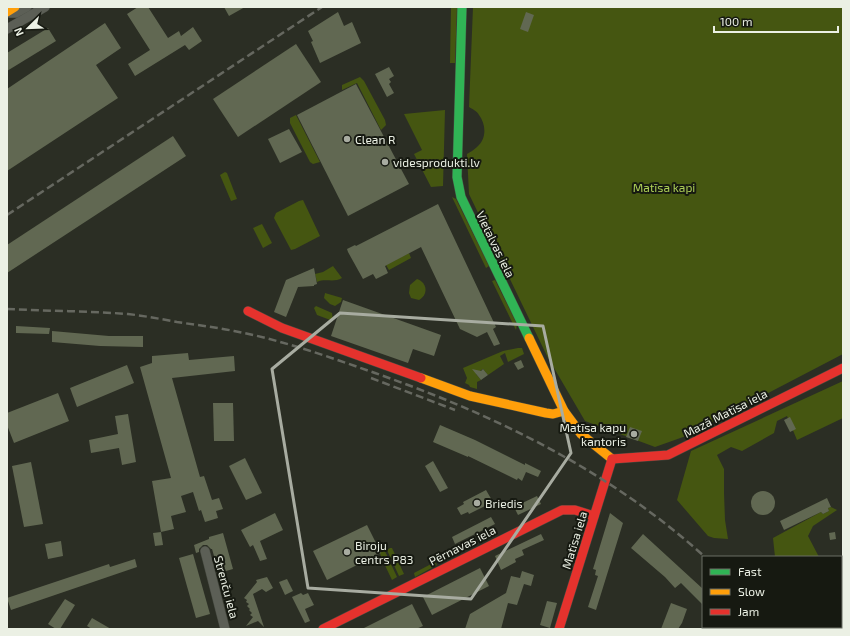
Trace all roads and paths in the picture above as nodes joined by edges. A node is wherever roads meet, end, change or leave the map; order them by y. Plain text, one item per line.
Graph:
1 (14, 7) edge
2 (27, 7) edge
3 (45, 7) edge
4 (462, 7) edge
5 (7, 12) edge
6 (7, 29) edge
7 (248, 311) dead end
8 (843, 368) edge
9 (564, 411) junction
10 (612, 459) junction
11 (594, 516) junction
12 (205, 551) dead end
13 (225, 629) edge
14 (322, 629) edge
15 (559, 629) edge

1 - 5 street
2 - 5 street
3 - 6 street
4 - 9 street, Vietalvas iela
7 - 9 street
8 - 10 street, Mazā Matīsa iela
9 - 10 street, Vietalvas iela
10 - 11 street, Matīsa iela
11 - 14 street, Pērnavas iela
11 - 15 street, Matīsa iela
12 - 13 street, Strenču iela

